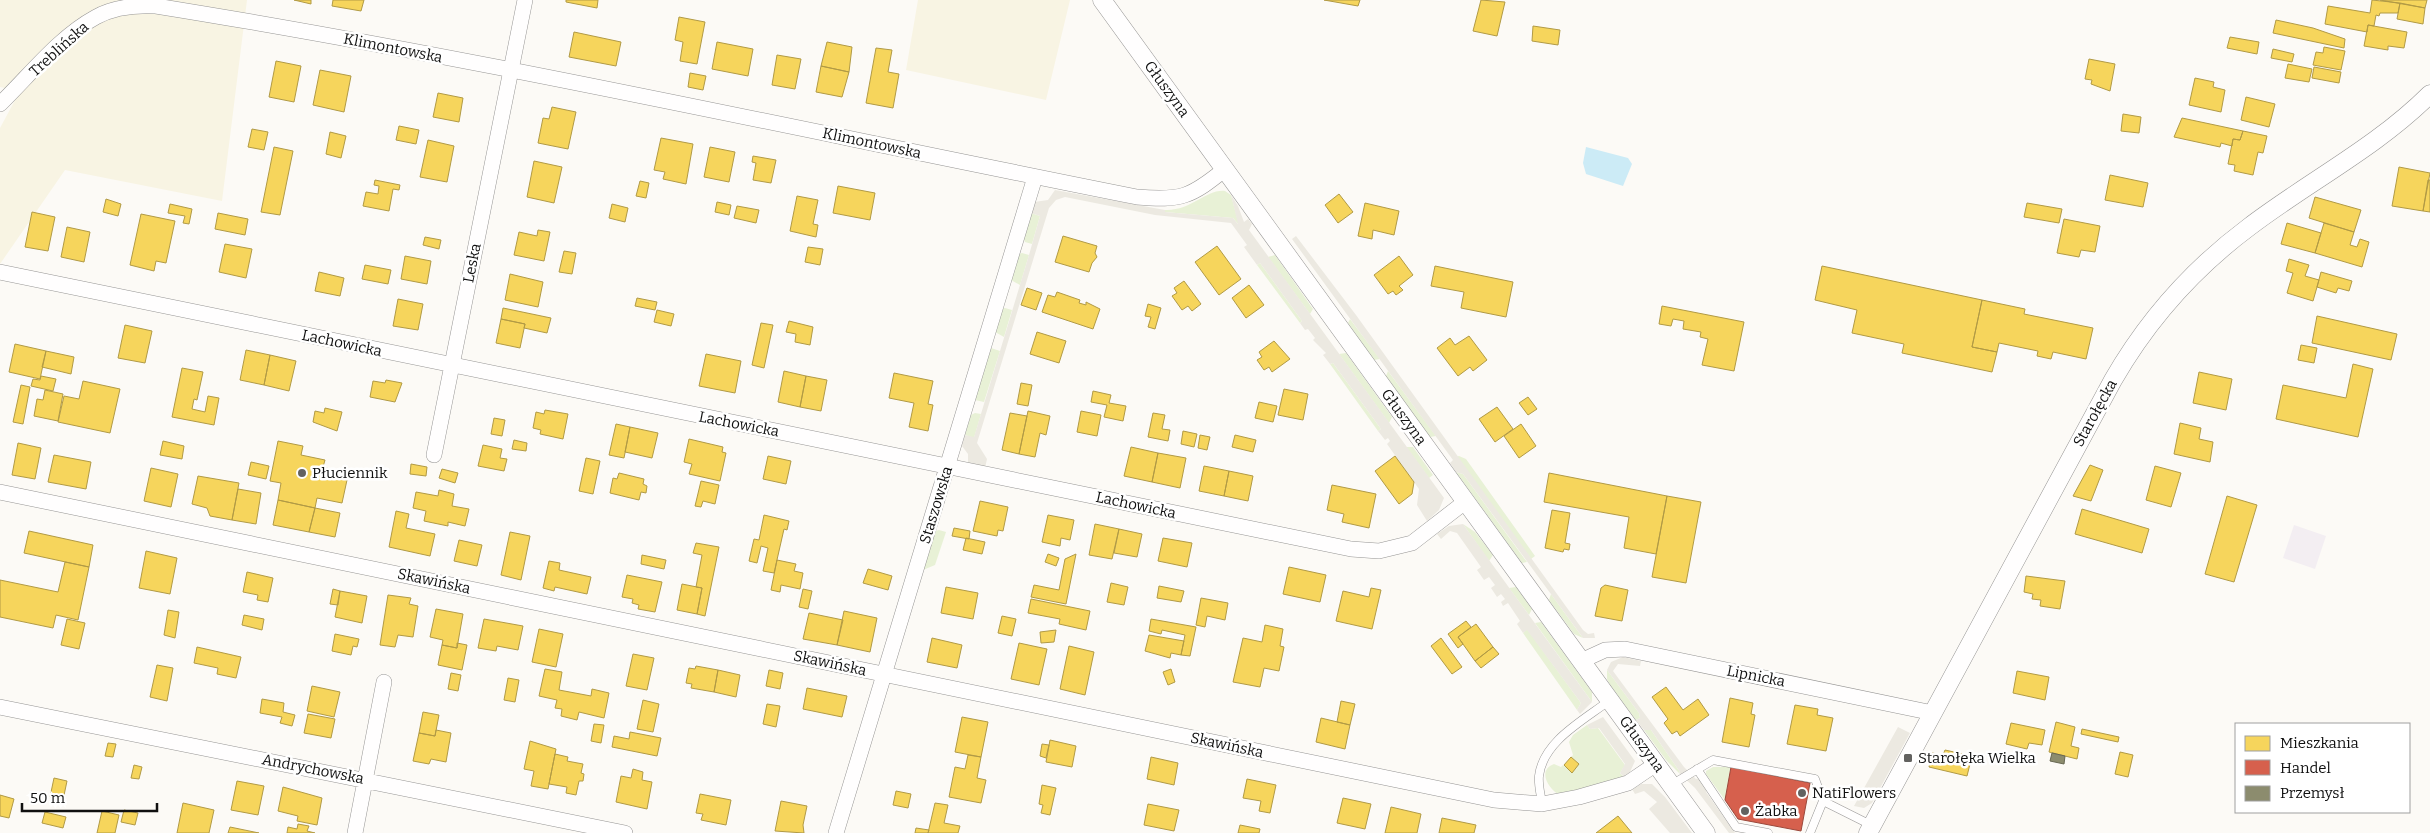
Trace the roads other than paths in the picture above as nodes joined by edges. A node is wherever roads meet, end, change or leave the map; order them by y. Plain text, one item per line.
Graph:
1 (525, 0) edge
2 (1102, 0) edge
3 (274, 25) joint
4 (511, 70) junction
5 (2430, 94) edge
6 (0, 104) edge
7 (1225, 169) junction
8 (1035, 177) junction
9 (0, 272) edge
10 (452, 366) junction
11 (434, 456) dead end
12 (947, 466) junction
13 (0, 492) edge
14 (1465, 502) junction
15 (1582, 661) junction
16 (884, 674) junction
17 (384, 682) dead end
18 (1610, 700) junction
19 (0, 707) edge
20 (1933, 712) junction
21 (1656, 764) junction
22 (1697, 770) junction
23 (366, 780) junction
24 (1672, 784) junction
25 (1823, 801) junction
26 (1542, 804) junction
27 (1868, 830) edge
28 (355, 833) edge
29 (625, 833) edge
30 (836, 833) edge
31 (1706, 833) edge
32 (1768, 833) edge
33 (1810, 833) edge

1 - 4 street
2 - 7 street, Głuszyna
3 - 4 street, Klimontowska
3 - 6 street, Treblińska
4 - 8 street, Klimontowska
4 - 10 street, Leska
5 - 20 street, Starołęcka
7 - 8 street, Klimontowska
7 - 14 street, Głuszyna
8 - 12 street, Staszowska
9 - 10 street, Lachowicka
10 - 11 street, Leska
10 - 12 street, Lachowicka
12 - 14 street, Lachowicka
12 - 16 street, Staszowska
13 - 16 street, Skawińska
14 - 15 street, Głuszyna
15 - 18 street, Głuszyna
15 - 20 street, Lipnicka
16 - 26 street, Skawińska
16 - 30 street, Staszowska
17 - 23 street
18 - 21 street, Głuszyna
18 - 26 lane
19 - 23 street, Andrychowska
20 - 27 street, Starołęcka
21 - 24 street, Głuszyna
21 - 26 street, Skawińska
22 - 24 lane
22 - 25 lane
22 - 32 lane
23 - 28 street
23 - 29 street, Andrychowska
24 - 31 street, Głuszyna
25 - 27 lane
25 - 33 lane

